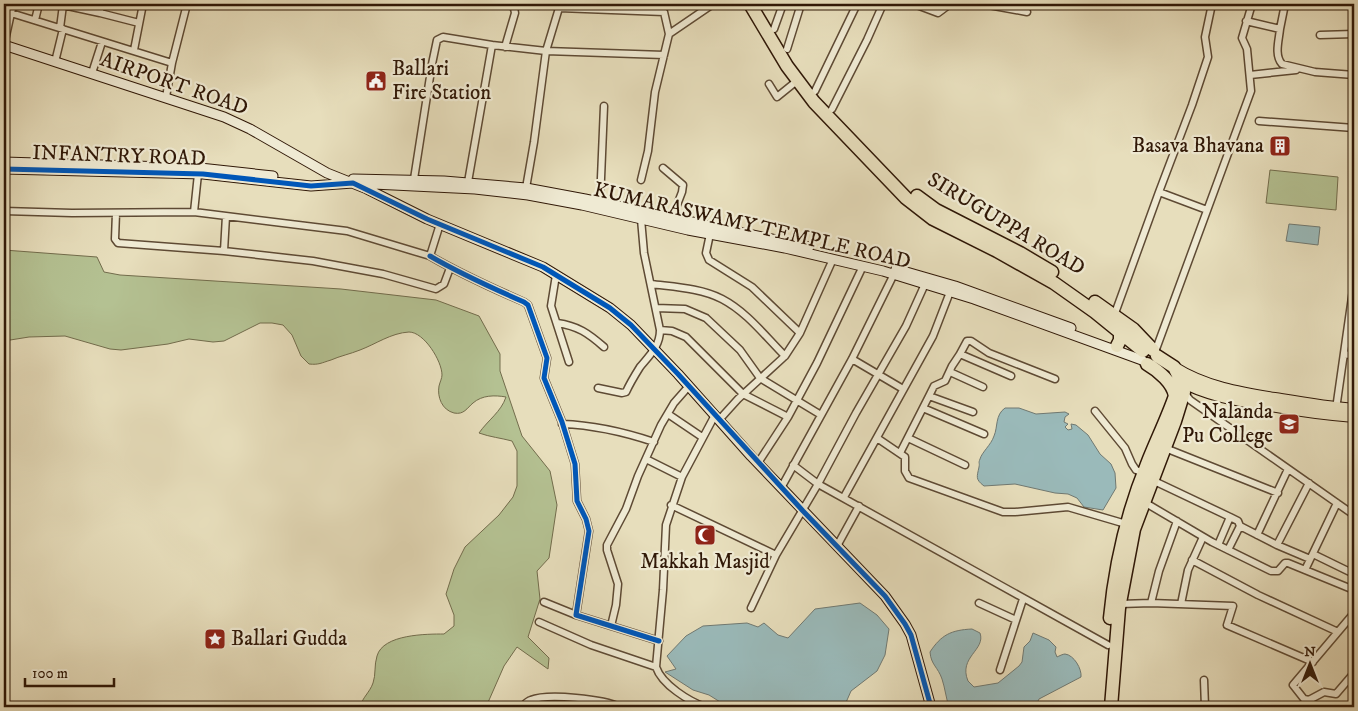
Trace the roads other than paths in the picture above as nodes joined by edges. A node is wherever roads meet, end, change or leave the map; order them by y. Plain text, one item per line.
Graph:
1 (13, 4) edge
2 (39, 4) edge
3 (101, 4) edge
4 (142, 4) edge
5 (187, 4) edge
6 (496, 4) edge
7 (656, 4) edge
8 (713, 4) edge
9 (750, 4) edge
10 (759, 4) edge
11 (783, 4) edge
12 (801, 4) edge
13 (857, 4) edge
14 (883, 4) edge
15 (914, 4) edge
16 (950, 4) edge
17 (986, 4) edge
18 (1212, 4) edge
19 (1252, 4) edge
20 (1285, 4) edge
21 (562, 6) edge
22 (100, 12) junction
23 (664, 12) junction
24 (1027, 12) dead end
25 (11, 13) junction
26 (36, 20) junction
27 (1246, 21) junction
28 (139, 23) junction
29 (62, 28) junction
30 (774, 29) junction
31 (1280, 29) junction
32 (669, 34) junction
33 (1320, 34) dead end
34 (1354, 34) edge
35 (102, 42) junction
36 (4, 45) edge
37 (492, 45) junction
38 (505, 47) junction
39 (134, 50) junction
40 (787, 50) junction
41 (546, 51) junction
42 (664, 55) junction
43 (56, 62) junction
44 (172, 63) junction
45 (1302, 69) junction
46 (92, 74) junction
47 (1250, 75) junction
48 (1354, 75) edge
49 (798, 80) junction
50 (769, 84) dead end
51 (815, 91) junction
52 (166, 97) junction
53 (604, 106) dead end
54 (832, 110) junction
55 (1259, 121) dead end
56 (1354, 128) edge
57 (4, 162) edge
58 (663, 168) dead end
59 (4, 169) edge
60 (198, 174) junction
61 (414, 179) junction
62 (347, 180) junction
63 (641, 180) dead end
64 (468, 182) junction
65 (526, 188) junction
66 (1159, 192) junction
67 (600, 202) junction
68 (1208, 210) junction
69 (4, 211) edge
70 (194, 212) junction
71 (116, 213) junction
72 (226, 216) junction
73 (672, 218) junction
74 (641, 219) junction
75 (440, 224) junction
76 (710, 234) junction
77 (224, 251) junction
78 (430, 256) junction
79 (834, 259) junction
80 (863, 266) junction
81 (450, 268) junction
82 (894, 274) junction
83 (556, 275) junction
84 (1354, 283) edge
85 (651, 284) junction
86 (924, 284) junction
87 (950, 292) junction
88 (1353, 300) edge
89 (656, 308) junction
90 (1114, 316) junction
91 (557, 323) junction
92 (660, 330) junction
93 (1120, 332) junction
94 (800, 333) junction
95 (604, 347) dead end
96 (1119, 349) junction
97 (655, 350) junction
98 (960, 354) junction
99 (1354, 354) edge
100 (1344, 355) junction
101 (785, 356) junction
102 (1149, 357) junction
103 (852, 359) junction
104 (570, 362) dead end
105 (1174, 366) junction
106 (950, 372) junction
107 (878, 375) junction
108 (1011, 376) dead end
109 (760, 378) junction
110 (1055, 379) dead end
111 (689, 386) junction
112 (1202, 386) junction
113 (983, 387) dead end
114 (598, 388) dead end
115 (903, 389) junction
116 (1180, 392) junction
117 (743, 394) junction
118 (929, 396) junction
119 (797, 401) junction
120 (923, 408) junction
121 (1354, 409) edge
122 (1094, 411) dead end
123 (973, 412) dead end
124 (1336, 412) junction
125 (668, 414) junction
126 (821, 415) junction
127 (788, 417) junction
128 (1354, 417) edge
129 (717, 418) junction
130 (562, 424) junction
131 (984, 434) dead end
132 (702, 437) junction
133 (877, 438) junction
134 (908, 438) junction
135 (654, 442) junction
136 (1165, 448) junction
137 (900, 453) junction
138 (646, 459) junction
139 (758, 463) junction
140 (965, 465) dead end
141 (793, 466) junction
142 (1288, 469) junction
143 (682, 477) junction
144 (1148, 477) junction
145 (1309, 483) junction
146 (818, 484) junction
147 (781, 488) junction
148 (1278, 493) junction
149 (844, 497) junction
150 (1144, 502) junction
151 (1337, 503) junction
152 (671, 506) junction
153 (859, 506) junction
154 (803, 511) junction
155 (1354, 515) edge
156 (1230, 517) junction
157 (1177, 521) junction
158 (1126, 524) junction
159 (1240, 526) junction
160 (1258, 535) junction
161 (1203, 537) junction
162 (1218, 545) junction
163 (1277, 545) junction
164 (837, 546) junction
165 (1228, 550) junction
166 (776, 556) junction
167 (1312, 556) junction
168 (1192, 560) junction
169 (1305, 570) junction
170 (1354, 574) edge
171 (1354, 590) edge
172 (1023, 599) junction
173 (544, 602) dead end
174 (979, 602) dead end
175 (1151, 603) junction
176 (1120, 604) junction
177 (1182, 604) junction
178 (750, 608) dead end
179 (1354, 613) edge
180 (576, 615) junction
181 (1016, 620) junction
182 (539, 622) dead end
183 (611, 626) junction
184 (1338, 632) junction
185 (659, 641) junction
186 (1108, 645) junction
187 (1313, 662) junction
188 (656, 668) junction
189 (1000, 670) dead end
190 (1354, 675) edge
191 (1204, 680) dead end
192 (694, 705) edge
193 (522, 707) edge
194 (620, 707) edge
195 (705, 707) edge
196 (931, 707) edge
197 (1102, 707) edge
198 (1110, 707) edge
199 (1204, 707) edge

1 - 25 street
2 - 26 street
3 - 22 street
4 - 28 street
5 - 44 street
6 - 38 street
7 - 23 street
8 - 32 street
9 - 49 highway
10 - 30 highway, SIRUGUPPA ROAD
11 - 30 street
12 - 40 street
13 - 51 street
14 - 54 street
15 - 16 street
17 - 24 street
18 - 66 street
19 - 27 street
20 - 31 street
21 - 23 street
21 - 41 street
22 - 28 street
22 - 29 street
23 - 32 street
25 - 26 street
25 - 36 street
26 - 29 street
27 - 31 street
27 - 47 street
28 - 39 street
29 - 35 street
29 - 43 street
30 - 40 highway, SIRUGUPPA ROAD
31 - 45 street
32 - 42 street
33 - 34 street
35 - 39 street
35 - 46 street
36 - 43 main road, AIRPORT ROAD
37 - 38 street
37 - 61 street
37 - 64 street
38 - 41 street
39 - 44 street
40 - 51 highway, SIRUGUPPA ROAD
41 - 42 street
41 - 65 street
42 - 63 street
43 - 46 main road, AIRPORT ROAD
44 - 52 street
45 - 47 street
45 - 48 street
46 - 52 main road, AIRPORT ROAD
47 - 68 street
49 - 50 street
49 - 93 highway
51 - 54 highway, SIRUGUPPA ROAD
52 - 62 main road, AIRPORT ROAD
53 - 67 street
54 - 90 highway, SIRUGUPPA ROAD
55 - 56 street
57 - 62 main road, INFANTRY ROAD
58 - 73 street
59 - 60 main road, INFANTRY ROAD
60 - 62 main road, INFANTRY ROAD
60 - 70 street
61 - 62 main road, KUMARASWAMY TEMPLE ROAD
61 - 64 main road, KUMARASWAMY TEMPLE ROAD
62 - 74 main road, KUMARASWAMY TEMPLE ROAD
62 - 75 main road, AIRPORT ROAD
64 - 65 main road, KUMARASWAMY TEMPLE ROAD
65 - 67 main road, KUMARASWAMY TEMPLE ROAD
66 - 68 street
66 - 90 street
67 - 73 main road, KUMARASWAMY TEMPLE ROAD
68 - 102 street
69 - 71 street
70 - 71 street
70 - 72 street
71 - 77 street
72 - 77 street
72 - 78 street
73 - 96 main road, KUMARASWAMY TEMPLE ROAD
74 - 76 main road, KUMARASWAMY TEMPLE ROAD
74 - 85 street
75 - 78 street
75 - 83 main road, AIRPORT ROAD
76 - 79 main road, KUMARASWAMY TEMPLE ROAD
76 - 94 street
77 - 81 street
78 - 81 street
79 - 80 main road, KUMARASWAMY TEMPLE ROAD
79 - 94 street
80 - 82 main road, KUMARASWAMY TEMPLE ROAD
80 - 119 street
81 - 130 street
82 - 86 main road, KUMARASWAMY TEMPLE ROAD
82 - 103 street
83 - 91 street
83 - 97 main road, AIRPORT ROAD
84 - 88 street
85 - 89 street
85 - 101 street
86 - 87 main road, KUMARASWAMY TEMPLE ROAD
86 - 107 street
87 - 96 main road, KUMARASWAMY TEMPLE ROAD
87 - 115 street
88 - 100 street
89 - 92 street
89 - 109 street
90 - 102 highway, SIRUGUPPA ROAD
91 - 95 street
91 - 104 street
92 - 97 street
92 - 117 street
93 - 96 highway
93 - 102 highway
94 - 101 street
96 - 102 main road
97 - 111 main road, AIRPORT ROAD
97 - 114 street
98 - 106 street
98 - 108 street
98 - 110 street
99 - 100 street
100 - 124 street
101 - 109 street
102 - 105 highway
102 - 116 highway
103 - 107 street
103 - 126 street
105 - 112 main road
105 - 116 highway
106 - 113 street
106 - 118 street
107 - 115 street
107 - 146 street
109 - 117 street
109 - 119 street
111 - 125 street
111 - 129 main road, AIRPORT ROAD
112 - 116 main road
112 - 124 main road
115 - 133 street
116 - 136 highway
116 - 142 street
116 - 144 highway
117 - 127 street
117 - 129 street
118 - 120 street
118 - 123 street
119 - 126 street
119 - 127 street
120 - 131 street
120 - 134 street
121 - 124 main road
122 - 144 street
124 - 128 main road
125 - 132 street
125 - 135 street
126 - 141 street
127 - 139 street
129 - 132 street
129 - 139 main road, AIRPORT ROAD
130 - 135 street
130 - 180 street
132 - 143 street
133 - 137 street
133 - 149 street
134 - 137 street
134 - 140 street
135 - 138 street
136 - 144 highway
136 - 148 street
137 - 158 street
138 - 143 street
138 - 183 street
139 - 147 main road, AIRPORT ROAD
141 - 146 street
141 - 147 street
142 - 145 street
142 - 148 street
143 - 152 street
144 - 150 highway
144 - 156 street
144 - 158 highway
145 - 151 street
145 - 163 street
146 - 149 street
146 - 154 street
147 - 154 main road, AIRPORT ROAD
148 - 160 street
149 - 153 street
150 - 157 street
150 - 176 highway
151 - 155 street
151 - 167 street
152 - 166 street
152 - 185 street
153 - 164 street
153 - 172 street
154 - 164 main road, AIRPORT ROAD
154 - 166 street
156 - 159 street
156 - 162 street
157 - 161 street
157 - 175 street
158 - 186 highway
159 - 160 street
159 - 165 street
160 - 163 street
161 - 162 street
161 - 168 street
162 - 165 street
163 - 167 street
164 - 196 main road, AIRPORT ROAD
165 - 169 street
166 - 178 street
167 - 169 street
167 - 170 street
168 - 177 street
168 - 184 street
169 - 171 street
172 - 181 street
172 - 186 street
173 - 180 street
174 - 181 street
175 - 176 street
175 - 177 street
176 - 198 highway
177 - 187 street
179 - 184 street
180 - 183 street
181 - 189 street
182 - 188 street
183 - 185 street
184 - 187 street
185 - 188 street
186 - 197 highway
187 - 190 street
188 - 192 street
191 - 199 street
192 - 195 street
193 - 194 street

